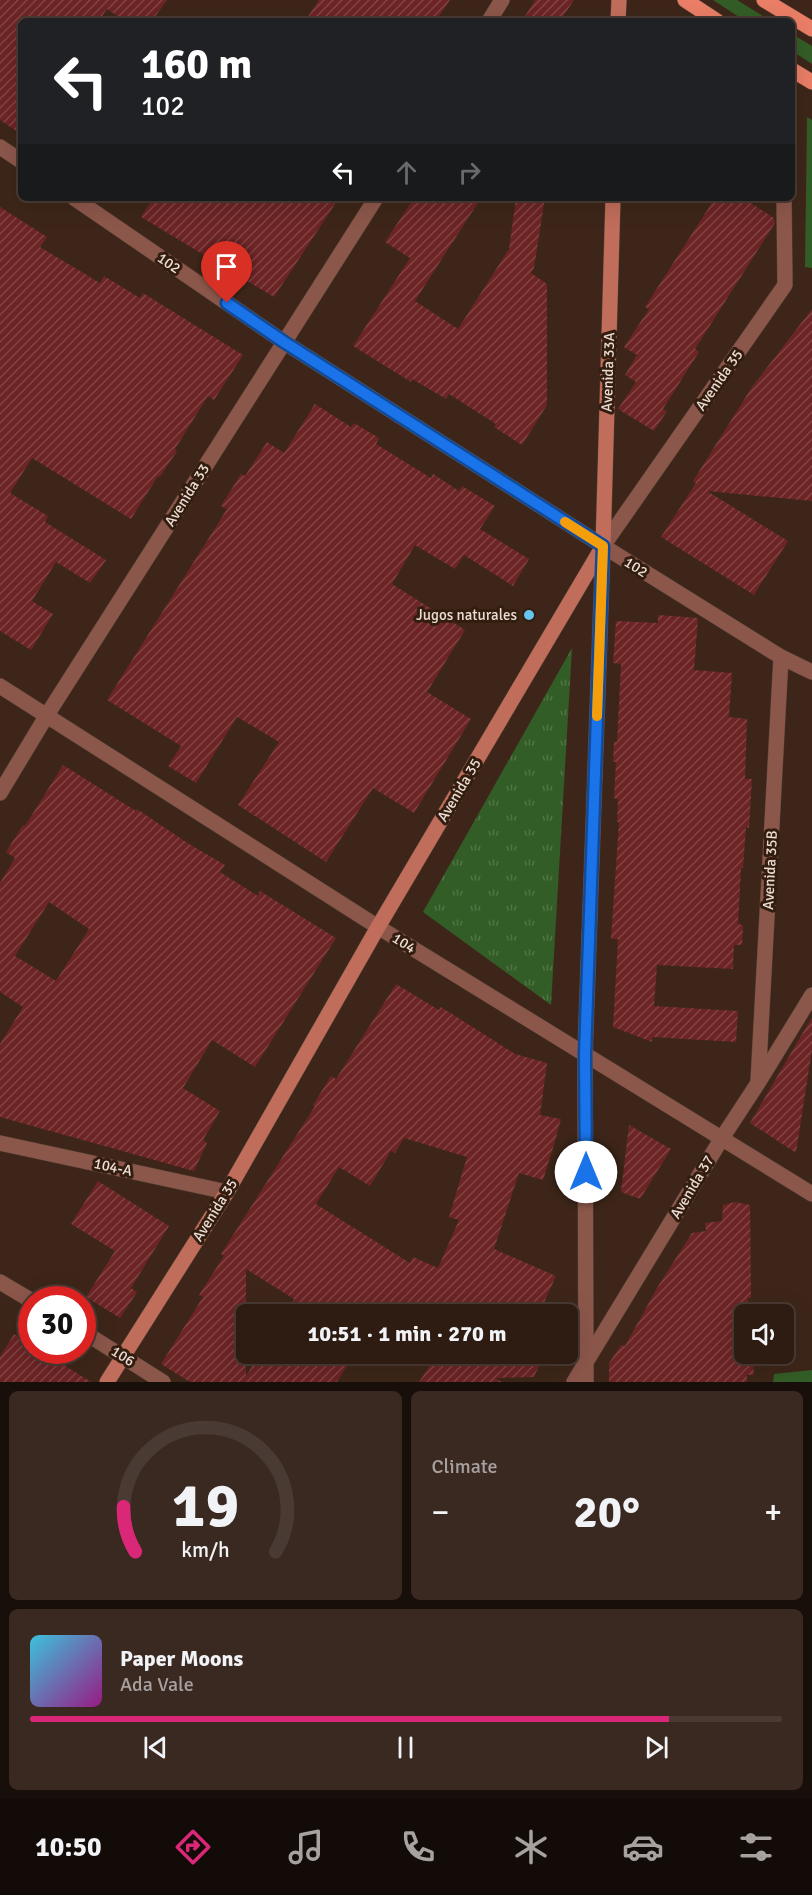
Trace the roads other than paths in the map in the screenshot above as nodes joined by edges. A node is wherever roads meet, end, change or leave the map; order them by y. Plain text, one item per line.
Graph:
1 (502, 0) edge
2 (619, 0) edge
3 (685, 0) edge
4 (764, 0) edge
5 (491, 18) edge
6 (618, 18) edge
7 (712, 18) edge
8 (794, 18) edge
9 (795, 19) edge
10 (812, 29) edge
11 (795, 72) edge
12 (812, 82) edge
13 (0, 147) edge
14 (18, 159) edge
15 (78, 201) edge
16 (374, 201) edge
17 (613, 201) edge
18 (784, 201) edge
19 (284, 342) junction
20 (603, 546) junction
21 (781, 657) junction
22 (812, 672) edge
23 (0, 686) edge
24 (47, 715) junction
25 (0, 793) edge
26 (378, 927) junction
27 (812, 995) edge
28 (585, 1054) junction
29 (758, 1083) junction
30 (722, 1138) junction
31 (0, 1143) edge
32 (227, 1192) junction
33 (812, 1194) edge
34 (0, 1282) edge
35 (18, 1293) edge
36 (96, 1340) edge
37 (123, 1356) junction
38 (587, 1362) junction
39 (107, 1382) edge
40 (163, 1382) edge
41 (574, 1382) edge
42 (586, 1382) edge

1 - 5 street
2 - 6 street
3 - 7 main road
4 - 8 main road
9 - 10 main road
11 - 12 main road
13 - 14 street
15 - 19 street, 102
16 - 19 street, Avenida 33
17 - 20 street, Avenida 33A
18 - 20 street, Avenida 35
19 - 20 street, 102
19 - 24 street, Avenida 33
20 - 21 street, 102
20 - 26 street, Avenida 35
20 - 28 street
21 - 22 street, 102
21 - 29 street, Avenida 35B
23 - 24 street, 104
24 - 25 street, Avenida 33
24 - 26 street, 104
26 - 28 street, 104
26 - 32 street, Avenida 35
27 - 29 street, Avenida 37
28 - 30 street, 104
28 - 38 street
29 - 30 street, Avenida 37
30 - 33 street, 104
30 - 38 street, Avenida 37
31 - 32 street, 104-A
32 - 37 street, Avenida 35
34 - 35 street
36 - 37 street, 106
37 - 39 street, Avenida 35
37 - 40 street, 106
38 - 41 street, Avenida 37
38 - 42 street

